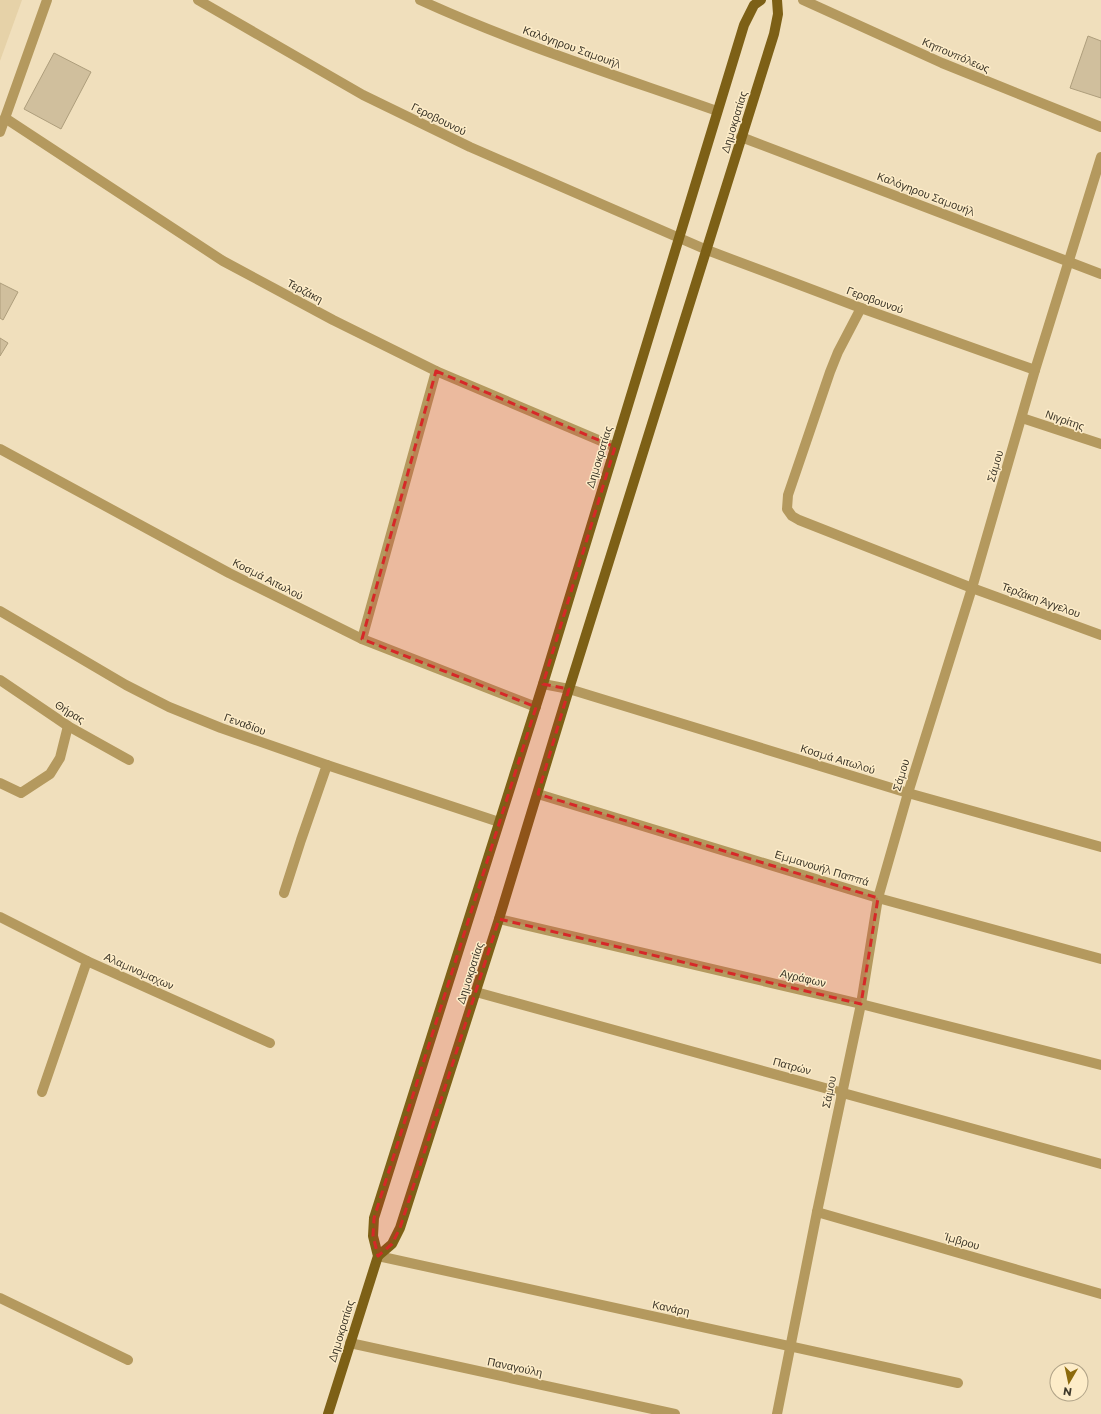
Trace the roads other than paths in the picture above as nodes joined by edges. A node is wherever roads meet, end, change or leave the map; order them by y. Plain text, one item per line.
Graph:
1 (47, 0) edge
2 (198, 0) edge
3 (420, 0) edge
4 (761, 0) edge
5 (777, 0) edge
6 (803, 0) edge
7 (717, 111) junction
8 (5, 118) junction
9 (1101, 127) edge
10 (0, 132) edge
11 (742, 137) junction
12 (1101, 157) edge
13 (680, 238) junction
14 (707, 250) junction
15 (1069, 262) junction
16 (1101, 274) edge
17 (861, 308) junction
18 (1035, 370) junction
19 (436, 371) junction
20 (1022, 418) junction
21 (1101, 444) edge
22 (615, 447) junction
23 (0, 449) edge
24 (972, 588) junction
25 (0, 611) edge
26 (1101, 635) edge
27 (362, 639) junction
28 (0, 680) edge
29 (543, 684) junction
30 (569, 689) junction
31 (536, 707) junction
32 (68, 726) junction
33 (129, 760) dead end
34 (327, 765) junction
35 (0, 783) edge
36 (908, 793) junction
37 (538, 794) junction
38 (499, 822) junction
39 (1101, 847) edge
40 (284, 893) dead end
41 (878, 898) junction
42 (0, 917) edge
43 (499, 919) junction
44 (1101, 959) edge
45 (87, 961) junction
46 (476, 992) junction
47 (861, 1004) junction
48 (270, 1043) dead end
49 (1101, 1065) edge
50 (42, 1092) dead end
51 (841, 1092) junction
52 (1101, 1164) edge
53 (817, 1212) junction
54 (378, 1256) junction
55 (1101, 1294) edge
56 (0, 1298) edge
57 (350, 1343) junction
58 (791, 1346) junction
59 (128, 1360) dead end
60 (958, 1383) dead end
61 (328, 1414) edge
62 (675, 1414) edge
63 (777, 1414) edge

1 - 8 street
2 - 13 street, Γεροβουνού
3 - 7 street, Καλόγηρου Σαμουήλ
4 - 7 main road, Δημοκρατίας
5 - 11 main road, Δημοκρατίας
6 - 9 street, Κηπουπόλεως
7 - 13 main road, Δημοκρατίας
8 - 10 street
8 - 19 street, Τερζάκη
11 - 14 main road, Δημοκρατίας
11 - 15 street, Καλόγηρου Σαμουήλ
12 - 15 street, Σάμου
13 - 14 street
13 - 22 main road, Δημοκρατίας
14 - 17 street, Γεροβουνού
14 - 30 main road, Δημοκρατίας
15 - 16 street, Καλόγηρου Σαμουήλ
15 - 18 street, Σάμου
17 - 18 street, Γεροβουνού
17 - 24 street, Τερζάκη Άγγελου
18 - 20 street, Σάμου
19 - 22 street, Τερζάκη
19 - 27 street
20 - 21 street, Νιγρίτης
20 - 24 street, Σάμου
22 - 29 main road, Δημοκρατίας
23 - 27 street, Κοσμά Αιτωλού
24 - 26 street, Τερζάκη Άγγελου
24 - 36 street, Σάμου
25 - 34 street, Γεναδίου
27 - 31 street, Κοσμά Αιτωλού
28 - 32 street, Θήρας
29 - 30 street
29 - 31 main road, Δημοκρατίας
30 - 36 street, Κοσμά Αιτωλού
30 - 37 main road, Δημοκρατίας
31 - 38 main road, Δημοκρατίας
32 - 33 street, Θήρας
32 - 35 street
34 - 38 street, Γεναδίου
34 - 40 street
36 - 39 street, Κοσμά Αιτωλού
36 - 41 street, Σάμου
37 - 41 street, Εμμανουήλ Παππά
37 - 43 main road, Δημοκρατίας
38 - 54 main road, Δημοκρατίας
41 - 44 street, Εμμανουήλ Παππά
41 - 47 street, Σάμου
42 - 45 street, Αλαμινομαχων
43 - 46 main road, Δημοκρατίας
43 - 47 street, Αγράφων
45 - 48 street, Αλαμινομαχων
45 - 50 street
46 - 51 street, Πατρών
46 - 54 main road, Δημοκρατίας
47 - 49 street, Αγράφων
47 - 51 street, Σάμου
51 - 52 street, Πατρών
51 - 53 street, Σάμου
53 - 55 street, Ίμβρου
53 - 58 street, Σάμου
54 - 57 main road, Δημοκρατίας
54 - 58 street, Κανάρη
56 - 59 street
57 - 61 main road, Δημοκρατίας
57 - 62 street, Παναγούλη
58 - 60 street, Κανάρη
58 - 63 street, Σάμου

